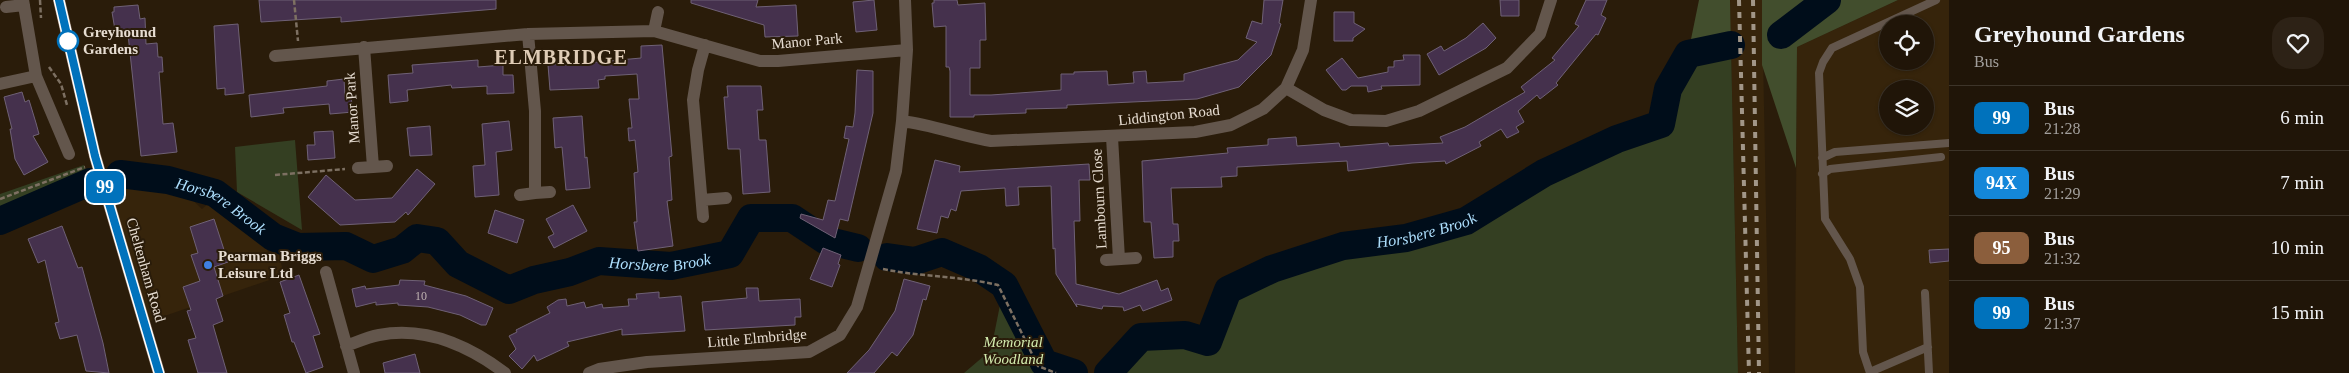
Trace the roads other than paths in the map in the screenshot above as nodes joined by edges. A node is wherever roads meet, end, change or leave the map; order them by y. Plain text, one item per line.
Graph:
1 (59, 0) edge
2 (905, 0) edge
3 (1311, 0) edge
4 (1552, 0) edge
5 (1936, 0) edge
6 (24, 2) edge
7 (6, 7) dead end
8 (658, 12) dead end
9 (654, 31) junction
10 (528, 34) junction
11 (705, 45) junction
12 (364, 47) junction
13 (907, 50) junction
14 (275, 56) dead end
15 (36, 76) junction
16 (0, 84) edge
17 (1286, 88) junction
18 (902, 121) junction
19 (1112, 137) junction
20 (1949, 143) edge
21 (69, 154) dead end
22 (1941, 157) dead end
23 (1822, 158) junction
24 (387, 166) dead end
25 (373, 167) junction
26 (358, 168) road end
27 (1822, 174) junction
28 (550, 192) dead end
29 (535, 193) junction
30 (520, 195) dead end
31 (726, 198) dead end
32 (702, 200) junction
33 (703, 217) dead end
34 (1136, 258) dead end
35 (1119, 259) junction
36 (1106, 260) dead end
37 (326, 272) dead end
38 (1924, 293) dead end
39 (346, 346) junction
40 (1928, 347) junction
41 (596, 372) edge
42 (1870, 372) edge
43 (159, 373) edge
44 (354, 373) edge
45 (506, 373) edge
46 (1929, 373) edge

1 - 43 main road, Cheltenham Road
2 - 13 street, Little Elmbridge
3 - 17 street
4 - 17 street
5 - 23 lane
6 - 7 street
6 - 15 street
8 - 9 street
9 - 10 street, Manor Park
9 - 11 street, Manor Park
10 - 12 street, Manor Park
10 - 29 street
11 - 13 street, Manor Park
11 - 32 street
12 - 14 street, Manor Park
12 - 25 street, Manor Park
13 - 18 street, Little Elmbridge
15 - 16 street
15 - 21 street
17 - 19 street, Liddington Road
18 - 19 street, Liddington Road
18 - 41 street, Little Elmbridge
19 - 35 street, Lambourn Close
20 - 23 lane
22 - 27 lane
23 - 27 lane
24 - 25 street
25 - 26 street
27 - 42 lane
28 - 29 street
29 - 30 street
31 - 32 street
32 - 33 street
34 - 35 street, Lambourn Close
35 - 36 street, Lambourn Close
37 - 39 street
38 - 40 lane
39 - 44 street
39 - 45 street
40 - 42 lane
40 - 46 lane

